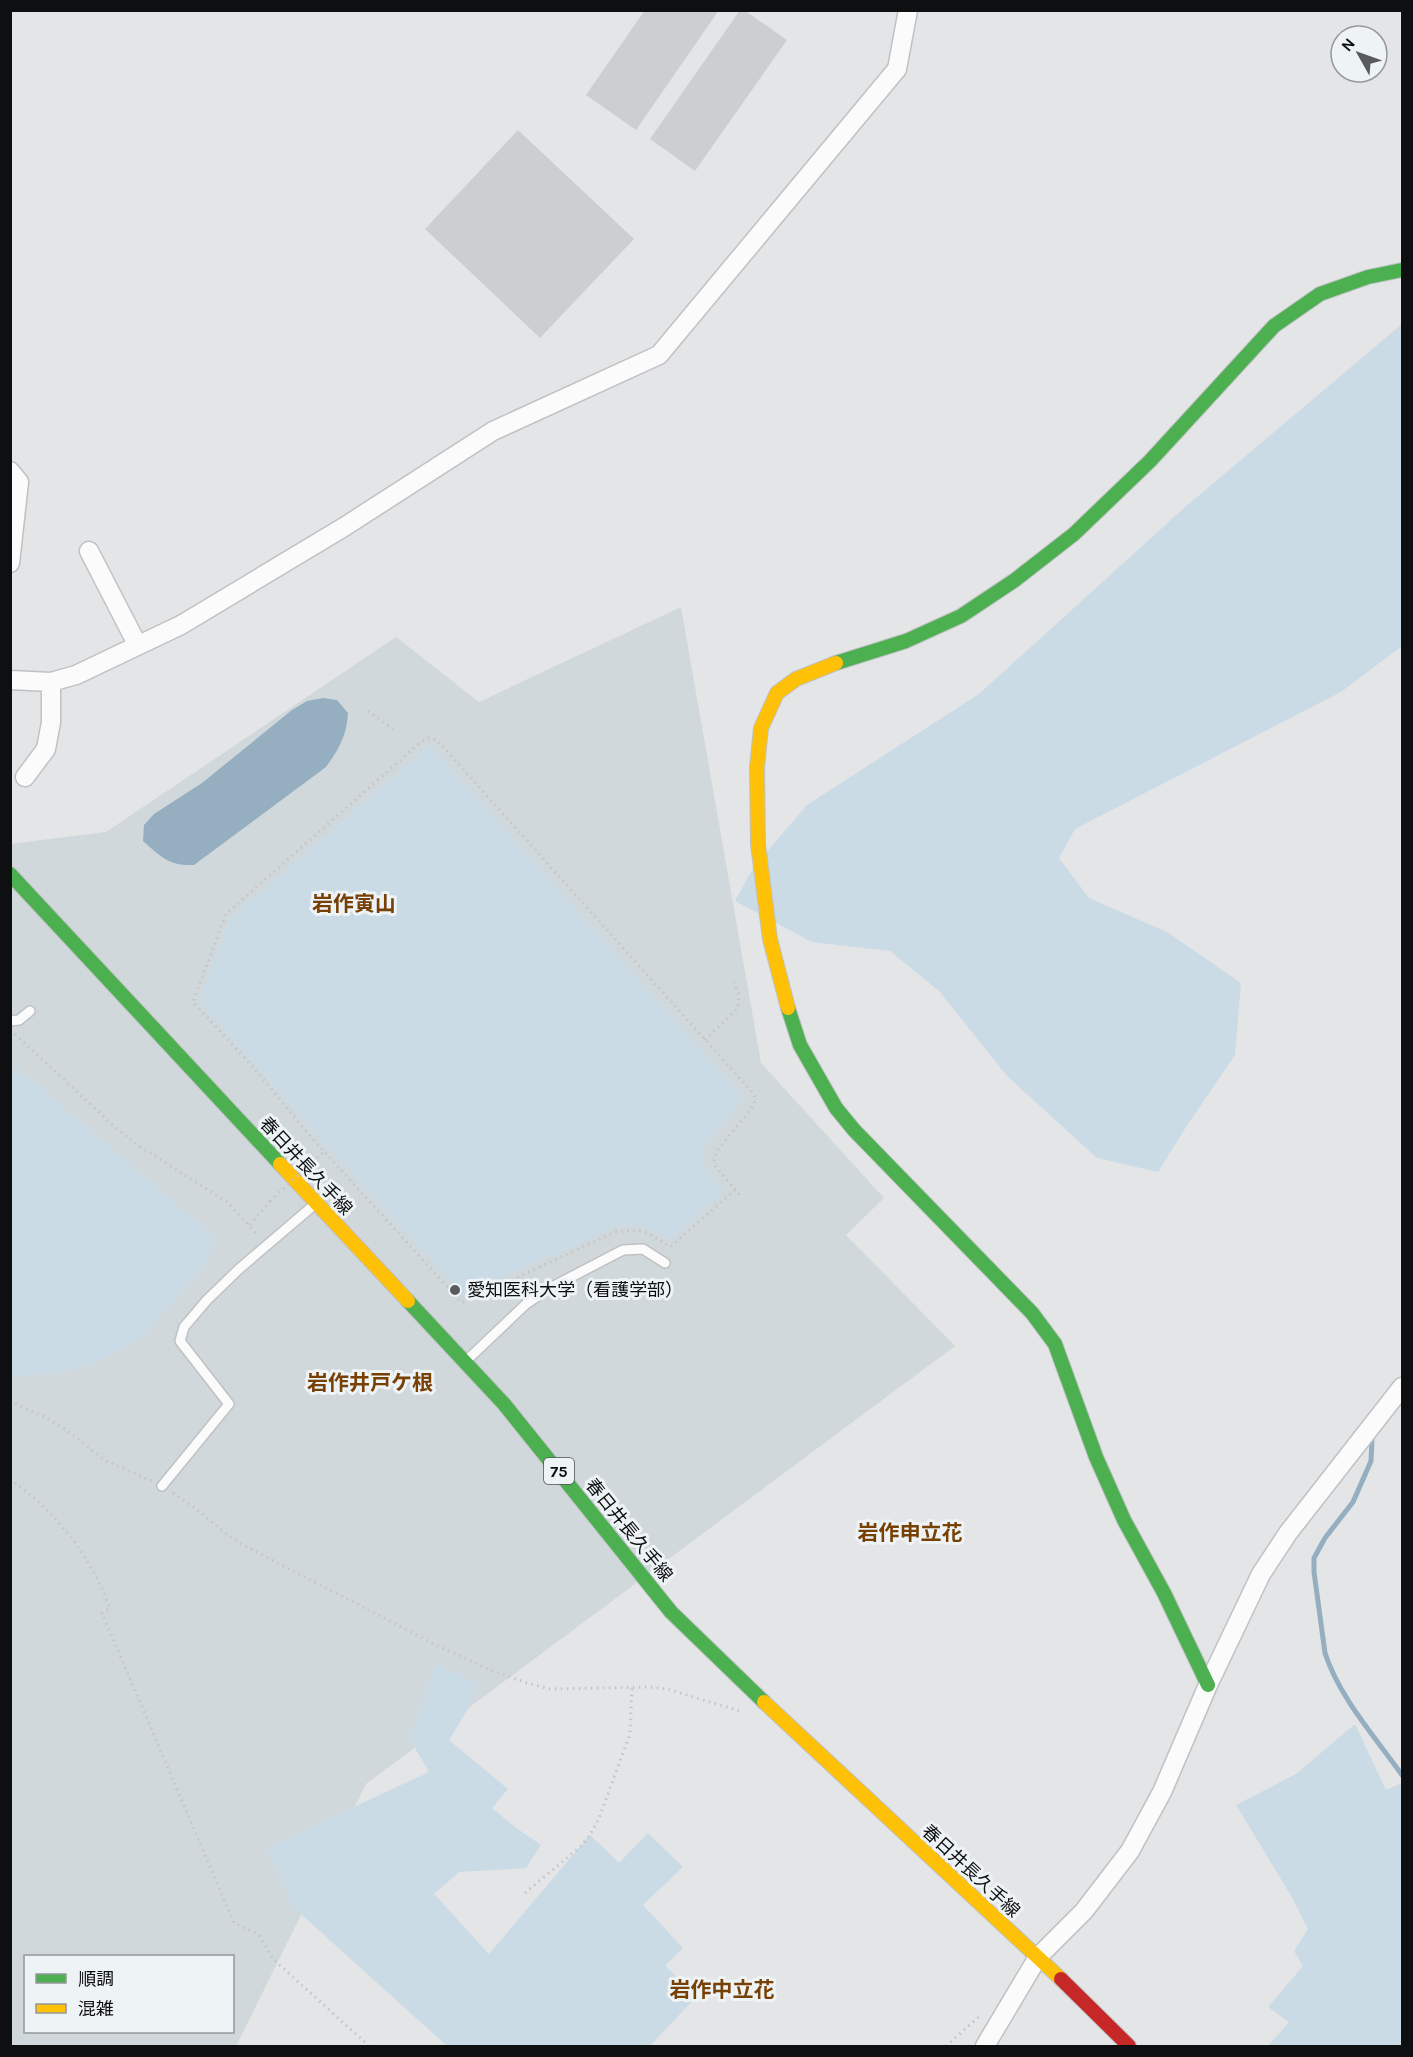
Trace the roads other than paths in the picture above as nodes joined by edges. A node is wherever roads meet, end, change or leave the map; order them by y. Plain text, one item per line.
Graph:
1 (908, 10) edge
2 (1402, 270) edge
3 (10, 471) edge
4 (88, 551) dead end
5 (11, 554) edge
6 (137, 644) junction
7 (10, 680) edge
8 (51, 682) junction
9 (25, 777) dead end
10 (10, 874) edge
11 (30, 1011) dead end
12 (10, 1021) edge
13 (316, 1203) junction
14 (665, 1263) dead end
15 (465, 1361) junction
16 (1402, 1387) edge
17 (162, 1486) road end
18 (1208, 1685) junction
19 (1038, 1958) junction
20 (985, 2046) edge
21 (1129, 2046) edge

1 - 6 street
2 - 18 street
3 - 5 street
4 - 6 street
6 - 8 street
7 - 8 street
8 - 9 street
10 - 13 street, 春日井長久手線 / 75
11 - 12 lane
13 - 15 street, 春日井長久手線 / 75
13 - 17 lane
14 - 15 lane
15 - 19 street, 春日井長久手線 / 75
16 - 18 street
18 - 19 street
19 - 20 street
19 - 21 street, 春日井長久手線 / 75

